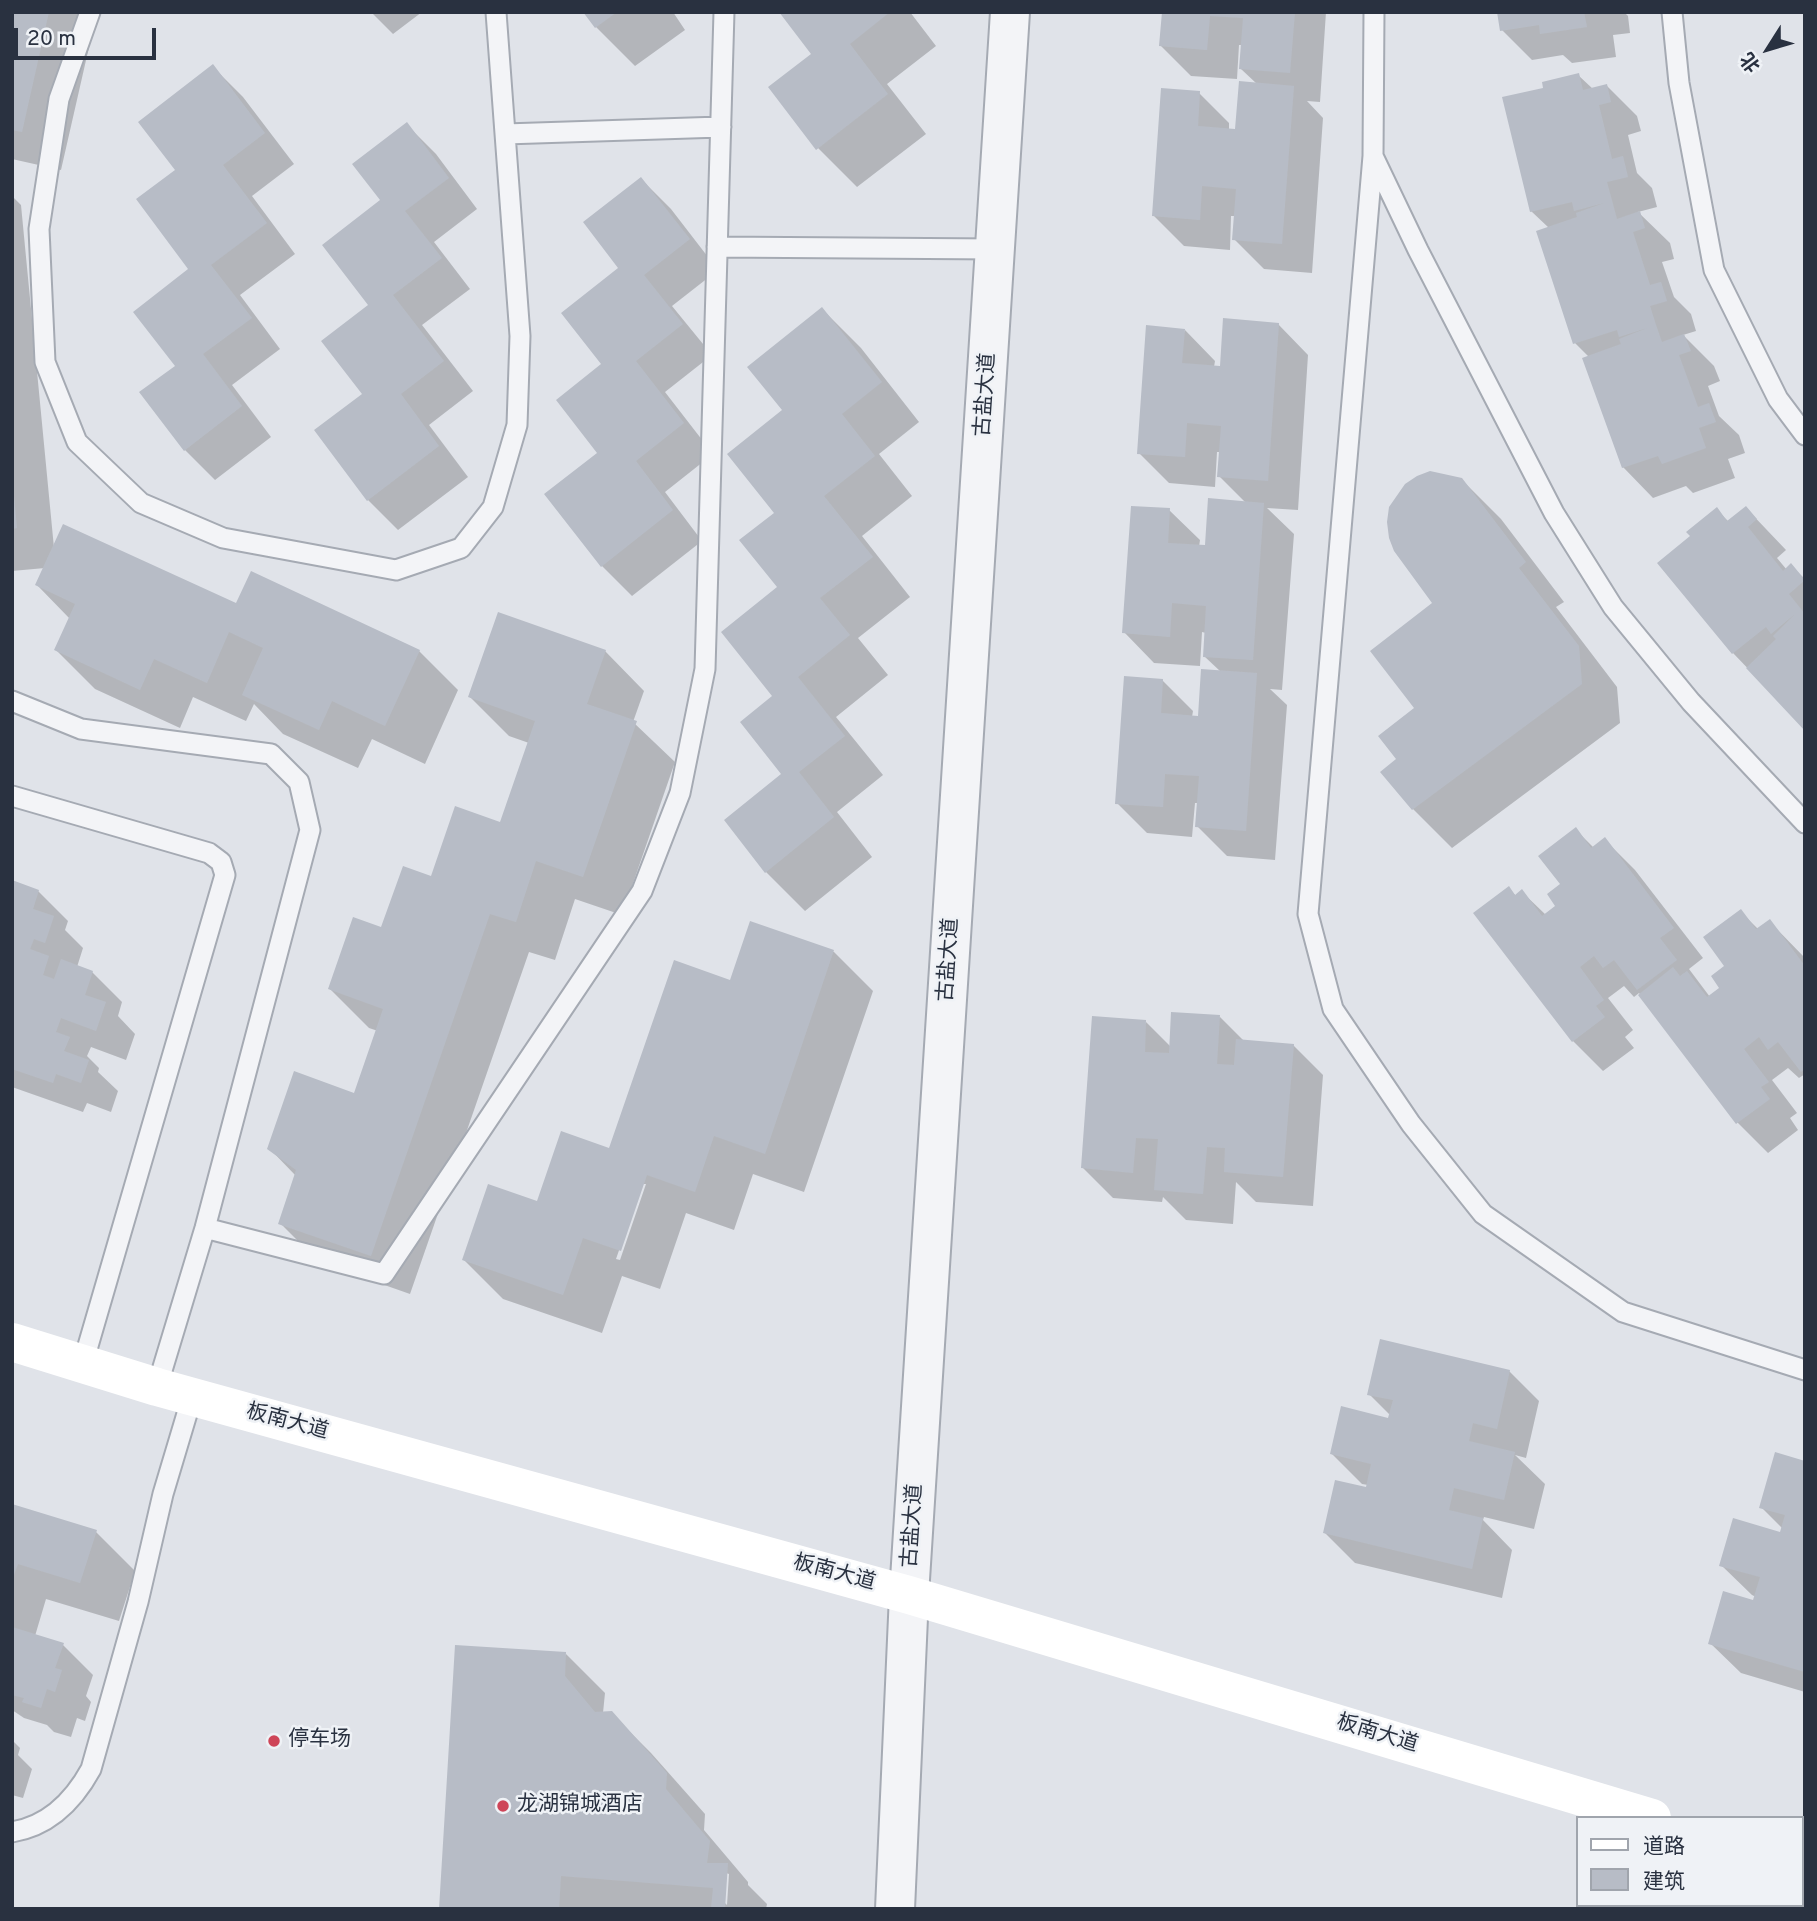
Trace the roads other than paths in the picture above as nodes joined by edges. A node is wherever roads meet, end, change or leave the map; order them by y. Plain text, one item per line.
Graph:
1 (90, 12) edge
2 (496, 12) edge
3 (724, 12) edge
4 (1010, 12) edge
5 (1374, 12) edge
6 (1672, 12) edge
7 (721, 127) junction
8 (505, 134) junction
9 (1373, 156) junction
10 (717, 247) junction
11 (996, 249) junction
12 (1805, 435) edge
13 (12, 701) edge
14 (12, 796) edge
15 (1805, 823) edge
16 (205, 1227) junction
17 (12, 1342) edge
18 (83, 1363) junction
19 (1805, 1370) edge
20 (175, 1392) junction
21 (909, 1595) junction
22 (1645, 1816) edge
23 (12, 1832) edge
24 (895, 1909) edge

1 - 8 lane
2 - 8 lane
3 - 7 lane
4 - 11 street, 古盐大道
5 - 9 lane
6 - 12 lane
7 - 8 lane
7 - 10 lane
9 - 15 lane
9 - 19 lane
10 - 11 lane
10 - 16 lane
11 - 21 street, 古盐大道
13 - 16 lane
14 - 18 lane
16 - 20 lane
17 - 18 main road, 板南大道
18 - 20 main road, 板南大道
20 - 21 main road, 板南大道
20 - 23 lane
21 - 22 main road, 板南大道
21 - 24 street, 古盐大道

